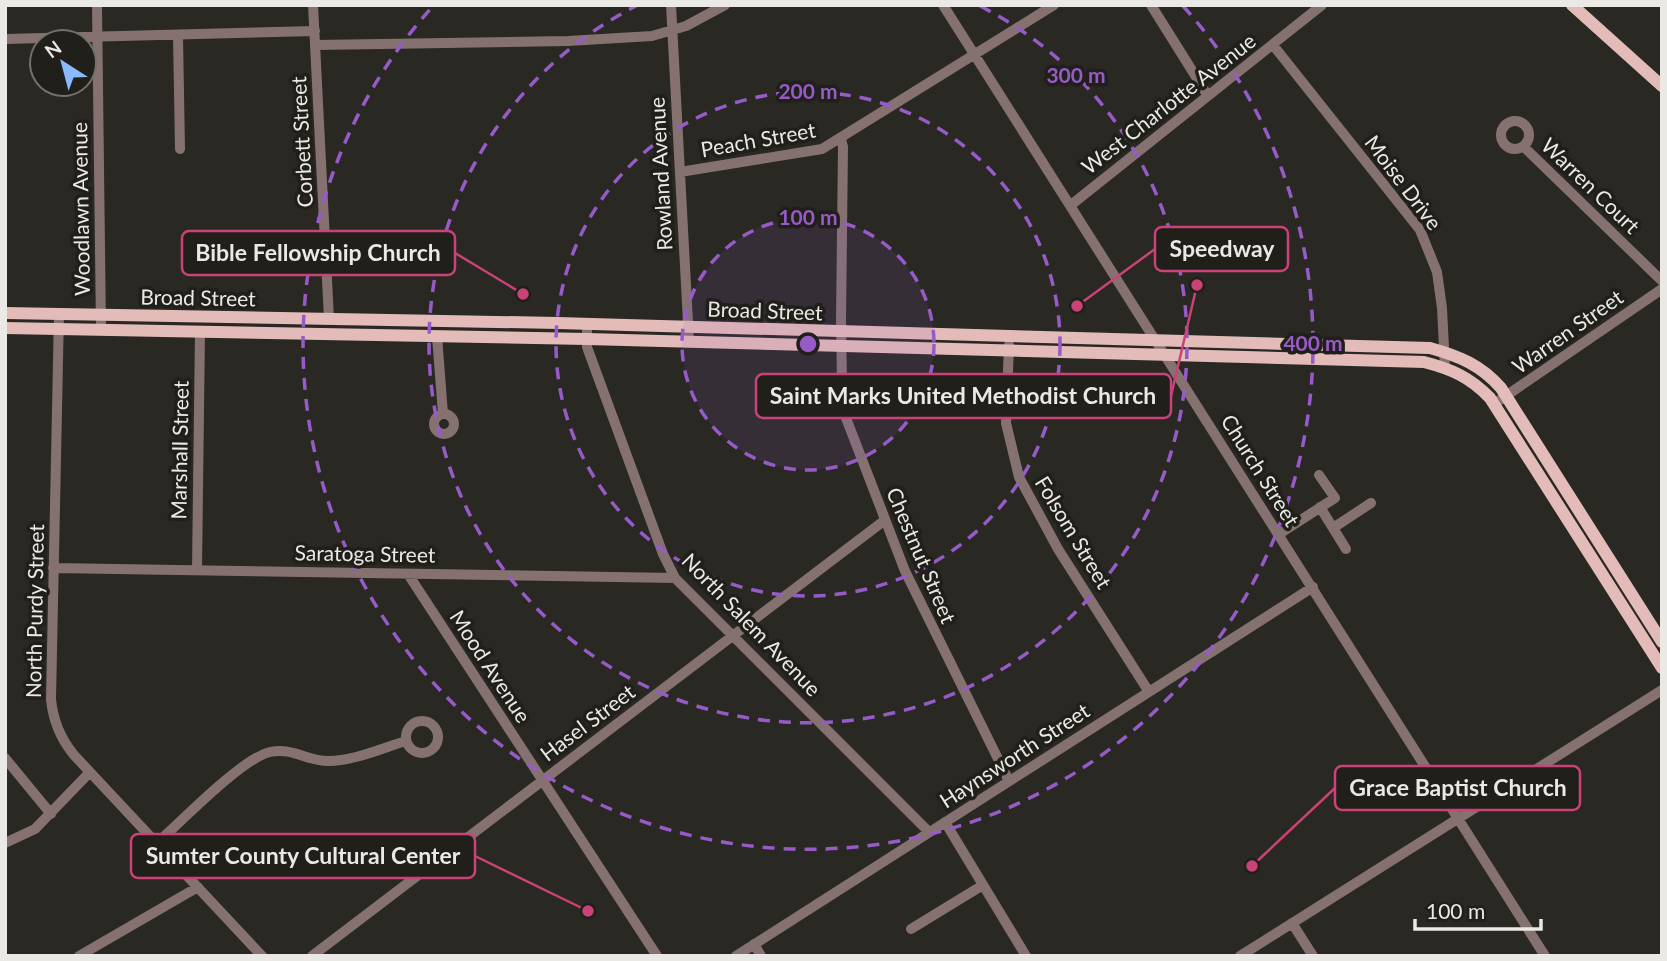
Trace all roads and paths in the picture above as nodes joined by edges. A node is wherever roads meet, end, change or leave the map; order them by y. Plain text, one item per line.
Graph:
1 (97, 5) edge
2 (313, 5) edge
3 (671, 5) edge
4 (725, 5) edge
5 (943, 5) edge
6 (1054, 5) edge
7 (1151, 5) edge
8 (1322, 5) edge
9 (1572, 5) edge
10 (97, 28) edge
11 (315, 31) junction
12 (672, 31) junction
13 (178, 36) junction
14 (98, 38) edge
15 (5, 39) edge
16 (28, 39) edge
17 (316, 45) junction
18 (1273, 45) junction
19 (975, 55) junction
20 (1662, 86) edge
21 (1208, 96) junction
22 (98, 98) edge
23 (841, 139) junction
24 (1524, 146) dead end
25 (180, 149) dead end
26 (680, 172) junction
27 (1071, 205) junction
28 (1662, 281) edge
29 (1662, 289) edge
30 (5, 313) edge
31 (59, 313) junction
32 (101, 314) junction
33 (329, 319) junction
34 (587, 324) junction
35 (688, 327) junction
36 (5, 328) edge
37 (59, 328) junction
38 (101, 329) junction
39 (200, 331) junction
40 (841, 331) junction
41 (436, 336) junction
42 (1010, 336) junction
43 (587, 339) junction
44 (1156, 340) junction
45 (689, 341) junction
46 (842, 346) junction
47 (1009, 351) junction
48 (1444, 352) junction
49 (1166, 355) junction
50 (1445, 368) junction
51 (1506, 396) junction
52 (1494, 404) junction
53 (443, 414) dead end
54 (1319, 475) dead end
55 (1371, 503) dead end
56 (1320, 507) junction
57 (885, 520) junction
58 (1333, 528) junction
59 (1279, 534) junction
60 (1346, 549) dead end
61 (53, 568) junction
62 (197, 569) junction
63 (408, 574) junction
64 (675, 578) junction
65 (1313, 587) junction
66 (732, 636) junction
67 (1662, 642) edge
68 (1662, 668) edge
69 (1662, 690) edge
70 (1149, 692) junction
71 (406, 741) dead end
72 (5, 758) edge
73 (90, 772) junction
74 (542, 780) junction
75 (1009, 782) junction
76 (51, 814) junction
77 (1459, 819) junction
78 (945, 822) junction
79 (929, 832) junction
80 (5, 843) edge
81 (157, 843) junction
82 (983, 885) junction
83 (198, 887) junction
84 (1292, 923) junction
85 (911, 929) dead end
86 (754, 944) junction
87 (79, 956) edge
88 (262, 956) edge
89 (312, 956) edge
90 (657, 956) edge
91 (736, 956) edge
92 (761, 956) edge
93 (1026, 956) edge
94 (1240, 956) edge
95 (1313, 956) edge
96 (1545, 956) edge

1 - 10 street, Woodlawn Avenue
2 - 11 street, Corbett Street
3 - 12 street, Rowland Avenue
4 - 12 street
5 - 19 street, Church Street
6 - 19 street, Peach Street
7 - 21 street
8 - 18 street, West Charlotte Avenue
9 - 20 main road
11 - 13 street
11 - 17 street, Corbett Street
12 - 17 street
12 - 26 street, Rowland Avenue
13 - 14 street
13 - 25 street
15 - 16 street
17 - 33 street, Corbett Street
18 - 21 street, West Charlotte Avenue
18 - 48 street, Moise Drive
19 - 23 street, Peach Street
19 - 27 street, Church Street
21 - 27 street, West Charlotte Avenue
22 - 32 street, Woodlawn Avenue
23 - 26 street, Peach Street
23 - 40 street, Chestnut Street
24 - 28 street, Warren Court
26 - 35 street, Rowland Avenue
27 - 44 street, Church Street
29 - 51 street, Warren Street
30 - 31 main road, Broad Street
31 - 32 main road, Broad Street
31 - 37 street, North Purdy Street
32 - 33 main road, Broad Street
32 - 38 street, Woodlawn Avenue
33 - 34 main road, Broad Street
34 - 35 main road, Broad Street
34 - 43 street, North Salem Avenue
35 - 40 main road, Broad Street
35 - 45 street, Rowland Avenue
36 - 37 main road, Broad Street
37 - 38 main road, Broad Street
37 - 61 street, North Purdy Street
38 - 39 main road, Broad Street
39 - 41 main road, Broad Street
39 - 62 street, Marshall Street
40 - 42 main road, Broad Street
40 - 46 street, Chestnut Street
41 - 43 main road, Broad Street
41 - 53 street
42 - 44 main road, Broad Street
42 - 47 street, Folsom Street
43 - 45 main road, Broad Street
43 - 64 street, North Salem Avenue
44 - 48 main road, Broad Street
44 - 49 street, Church Street
45 - 46 main road, Broad Street
46 - 47 main road, Broad Street
46 - 57 street, Chestnut Street
47 - 49 main road, Broad Street
47 - 70 street, Folsom Street
48 - 50 street, Moise Drive
48 - 51 main road, Broad Street
49 - 50 main road, Broad Street
49 - 59 street, Church Street
50 - 52 main road, Broad Street
51 - 52 street, Warren Street
51 - 67 main road, Broad Street
52 - 68 main road, Broad Street
54 - 56 street
55 - 58 street
56 - 58 street
56 - 59 street
57 - 66 street, Hasel Street
57 - 75 street, Chestnut Street
58 - 60 street
59 - 65 street, Church Street
61 - 62 street, Saratoga Street
61 - 73 street, North Purdy Street
62 - 63 street, Saratoga Street
63 - 64 street, Saratoga Street
63 - 74 street, Mood Avenue
64 - 66 street, North Salem Avenue
65 - 70 street, Haynsworth Street
65 - 77 street, Church Street
66 - 74 street, Hasel Street
66 - 79 street, North Salem Avenue
69 - 77 street
70 - 75 street, Haynsworth Street
71 - 81 street
72 - 76 street
73 - 76 street
73 - 81 street, North Purdy Street
74 - 89 street, Hasel Street
74 - 90 street, Mood Avenue
75 - 78 street, Haynsworth Street
76 - 80 street
77 - 84 street
77 - 96 street, Church Street
78 - 79 street, Haynsworth Street
78 - 82 street
79 - 86 street, Haynsworth Street
81 - 83 street, North Purdy Street
82 - 85 street
82 - 93 street
83 - 87 street
83 - 88 street, North Purdy Street
84 - 94 street
84 - 95 street
86 - 91 street, Haynsworth Street
86 - 92 street

